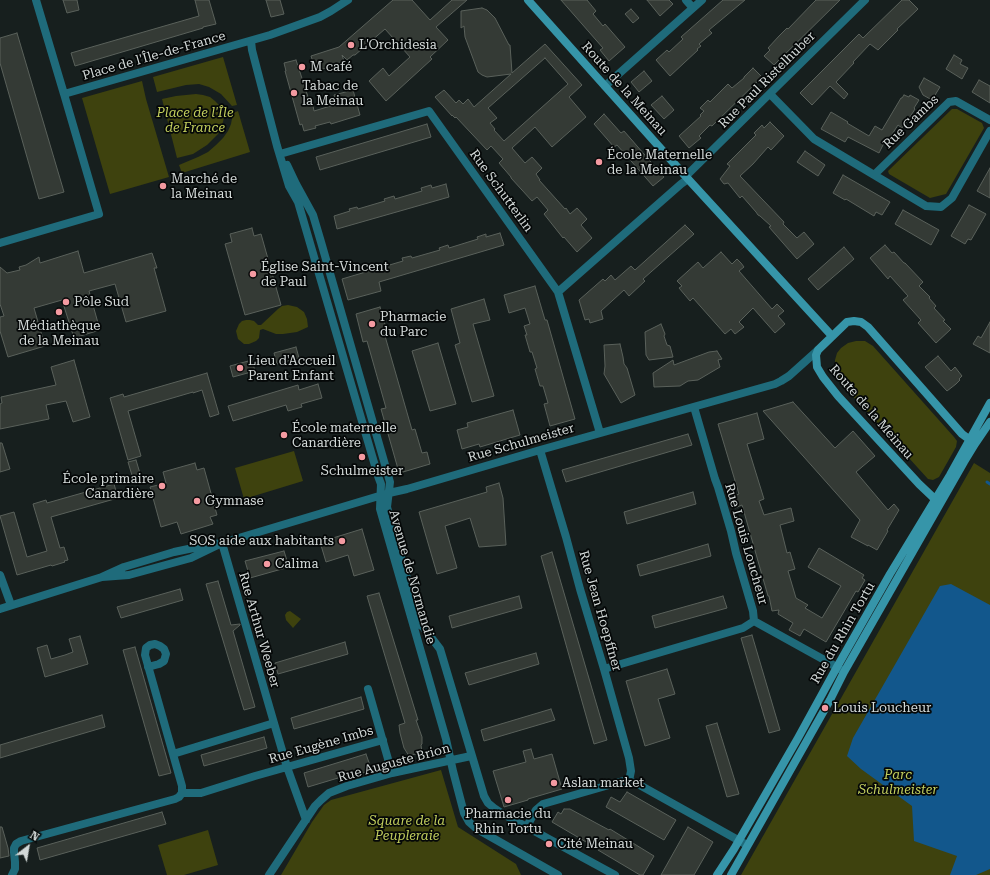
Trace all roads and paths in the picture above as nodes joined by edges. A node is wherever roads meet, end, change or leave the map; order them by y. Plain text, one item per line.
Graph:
1 (36, 0) edge
2 (348, 0) edge
3 (528, 0) edge
4 (686, 0) edge
5 (702, 0) edge
6 (865, 0) edge
7 (693, 8) junction
8 (251, 41) junction
9 (605, 86) junction
10 (64, 94) junction
11 (770, 94) junction
12 (990, 120) edge
13 (990, 131) edge
14 (281, 157) junction
15 (874, 175) junction
16 (687, 178) junction
17 (0, 243) edge
18 (558, 292) junction
19 (832, 336) junction
20 (818, 350) junction
21 (990, 403) edge
22 (694, 407) junction
23 (990, 422) edge
24 (600, 433) junction
25 (972, 442) junction
26 (540, 450) junction
27 (389, 493) junction
28 (380, 496) junction
29 (938, 501) junction
30 (222, 543) junction
31 (0, 575) edge
32 (11, 605) junction
33 (0, 608) edge
34 (754, 621) junction
35 (148, 667) dead end
36 (837, 668) junction
37 (604, 669) junction
38 (844, 672) junction
39 (368, 689) dead end
40 (274, 723) junction
41 (383, 740) junction
42 (173, 754) junction
43 (472, 756) junction
44 (450, 760) junction
45 (287, 767) junction
46 (392, 774) junction
47 (628, 781) junction
48 (182, 793) junction
49 (306, 820) junction
50 (527, 826) junction
51 (739, 840) junction
52 (747, 845) junction
53 (266, 865) dead end
54 (12, 875) edge
55 (268, 875) edge
56 (558, 875) edge
57 (615, 875) edge
58 (717, 875) edge
59 (731, 875) edge

1 - 10 street
2 - 8 street, Place de l'Île-de-France
3 - 9 street, Route de la Meinau
4 - 7 street
5 - 7 street
6 - 11 street, Rue Paul Ristelhuber
7 - 9 street
8 - 10 street, Place de l'Île-de-France
8 - 14 street
9 - 16 street, Route de la Meinau
10 - 17 street
11 - 15 street
11 - 16 street, Rue Paul Ristelhuber
12 - 15 street, Rue Gambs
13 - 15 street
14 - 18 street, Rue Schutterlin
14 - 27 street, Avenue de Normandie
14 - 28 street, Avenue de Normandie
16 - 18 street, Rue Paul Ristelhuber
16 - 19 street, Route de la Meinau
18 - 24 street, Rue Schutterlin
19 - 20 street
19 - 25 street
20 - 22 street, Rue Schulmeister
20 - 29 street, Route de la Meinau
21 - 25 street, Rue du Rhin Tortu
22 - 24 street, Rue Schulmeister
22 - 34 street, Rue Louis Loucheur
23 - 25 street, Rue du Rhin Tortu
24 - 26 street, Rue Schulmeister
25 - 29 street, Rue du Rhin Tortu
26 - 27 street, Rue Schulmeister
26 - 37 street, Rue Jean Hoepffner
27 - 28 street, Rue Schulmeister
27 - 43 street, Avenue de Normandie
28 - 30 street, Rue Schulmeister
28 - 44 street, Avenue de Normandie
29 - 36 street, Rue du Rhin Tortu
29 - 38 street, Rue du Rhin Tortu
30 - 32 street, Rue Schulmeister
30 - 40 street, Rue Arthur Weeber
31 - 32 street
32 - 33 street, Rue Schulmeister
34 - 36 street, Rue Louis Loucheur
34 - 37 street
35 - 42 street
36 - 38 street, Rue Louis Loucheur
36 - 51 street, Rue du Rhin Tortu
37 - 47 street, Rue Jean Hoepffner
38 - 52 street, Rue du Rhin Tortu
39 - 41 street, Rue Eugène Imbs
40 - 42 street
40 - 45 street, Rue Arthur Weeber
41 - 45 street, Rue Eugène Imbs
41 - 46 street, Rue Eugène Imbs
42 - 48 street
43 - 44 street, Rue Auguste Brion
43 - 50 street, Avenue de Normandie
44 - 46 street, Rue Auguste Brion
44 - 56 street, Avenue de Normandie
45 - 48 street, Rue Eugène Imbs
45 - 49 street, Rue Arthur Weeber
46 - 49 street, Rue Auguste Brion
47 - 50 street
47 - 51 street
48 - 54 street
49 - 55 street, Rue Auguste Brion
50 - 57 street, Avenue de Normandie
51 - 52 street
51 - 58 street, Rue du Rhin Tortu
52 - 59 street, Rue du Rhin Tortu
53 - 55 street

